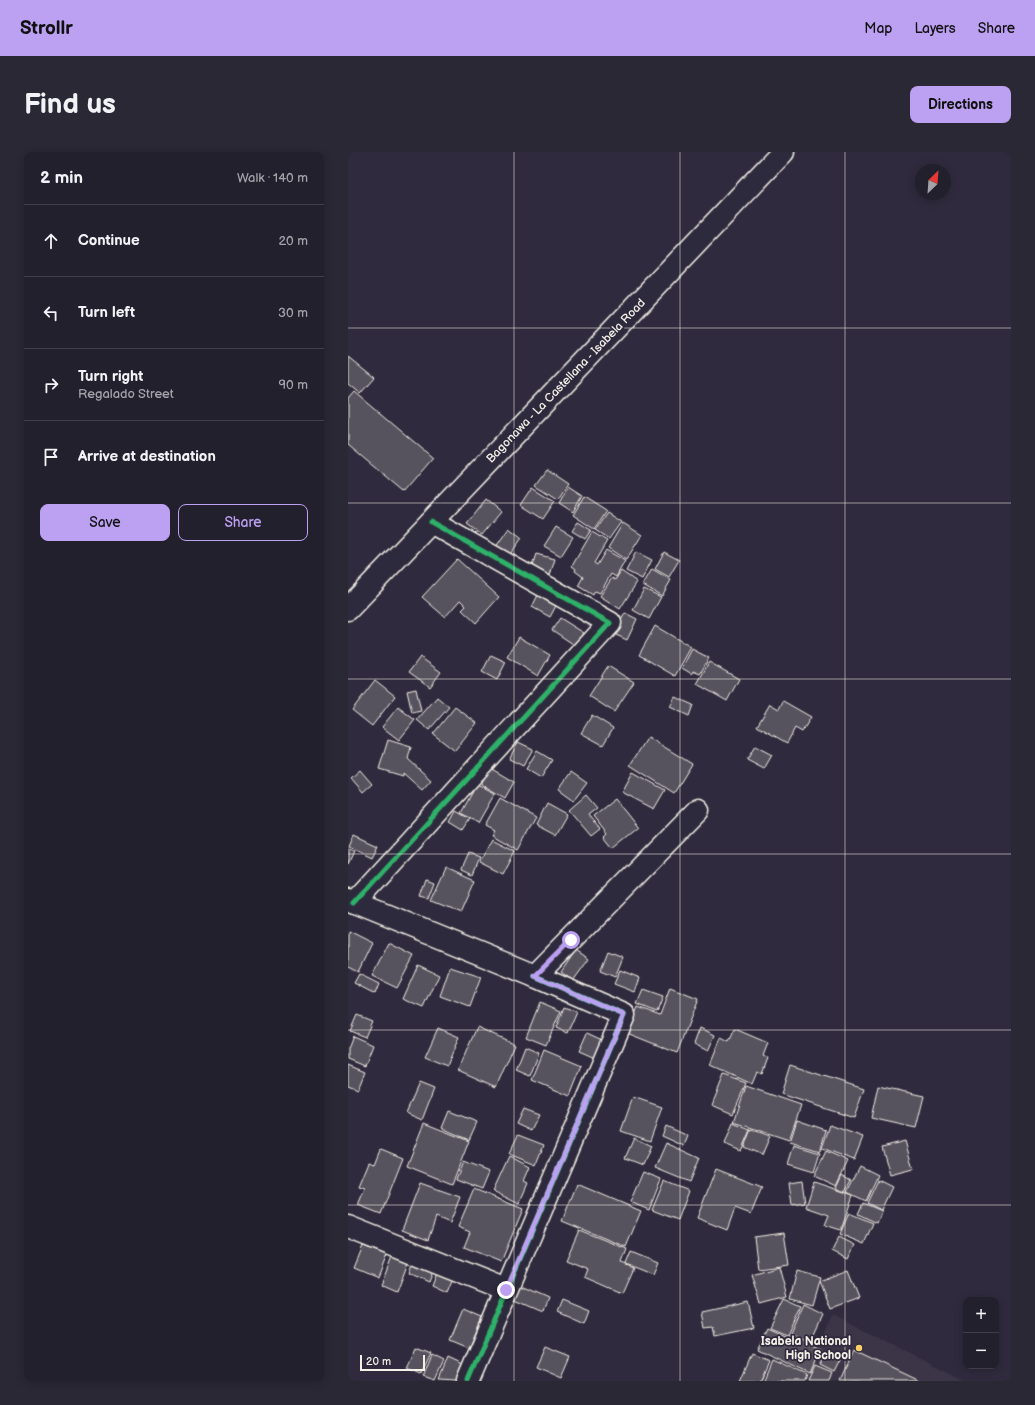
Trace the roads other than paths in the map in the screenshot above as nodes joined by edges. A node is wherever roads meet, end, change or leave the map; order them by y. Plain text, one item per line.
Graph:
1 (783, 152) edge
2 (431, 522) junction
3 (348, 609) edge
4 (698, 810) dead end
5 (351, 902) edge
6 (535, 976) junction
7 (348, 1227) edge
8 (506, 1290) junction
9 (468, 1381) edge

1 - 2 street, Bagonawa - La Castellana - Isabela Road
2 - 3 street, Bagonawa - La Castellana - Isabela Road
2 - 5 street
4 - 6 street
5 - 6 street
6 - 8 street
7 - 8 street
8 - 9 street

